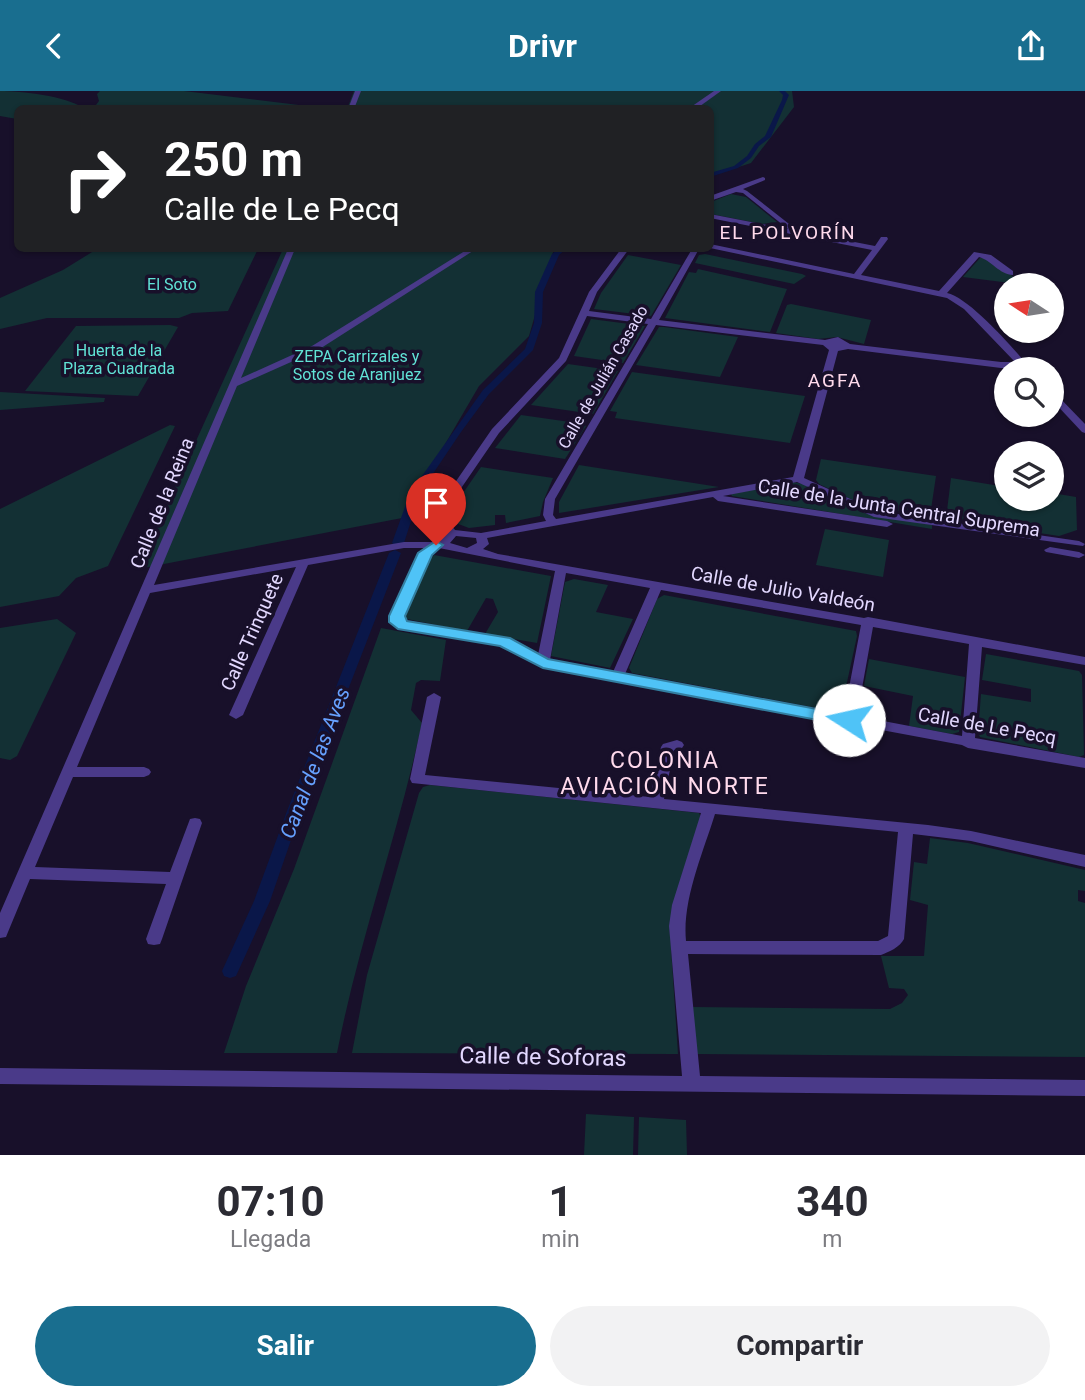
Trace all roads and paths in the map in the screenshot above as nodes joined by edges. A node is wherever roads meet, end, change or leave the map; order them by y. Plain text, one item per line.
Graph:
1 (718, 91) edge
2 (697, 105) edge
3 (763, 179) dead end
4 (735, 189) junction
5 (714, 197) edge
6 (714, 217) edge
7 (785, 223) junction
8 (772, 228) junction
9 (799, 233) junction
10 (884, 239) dead end
11 (714, 247) edge
12 (877, 249) junction
13 (290, 252) edge
14 (467, 252) edge
15 (623, 252) edge
16 (694, 252) edge
17 (1010, 273) dead end
18 (857, 275) junction
19 (942, 293) junction
20 (584, 313) junction
21 (654, 321) junction
22 (830, 346) junction
23 (848, 346) joint
24 (1014, 357) edge
25 (994, 364) edge
26 (232, 385) junction
27 (1064, 408) edge
28 (1085, 430) edge
29 (798, 479) junction
30 (715, 495) junction
31 (553, 523) junction
32 (452, 533) junction
33 (481, 536) junction
34 (440, 545) junction
35 (475, 550) junction
36 (1082, 550) edge
37 (303, 564) junction
38 (561, 568) junction
39 (657, 585) junction
40 (148, 590) junction
41 (868, 621) junction
42 (976, 641) junction
43 (1085, 661) edge
44 (543, 663) junction
45 (617, 677) junction
46 (434, 697) dead end
47 (236, 715) dead end
48 (849, 720) junction
49 (968, 743) junction
50 (677, 745) dead end
51 (1085, 763) edge
52 (70, 772) junction
53 (144, 772) dead end
54 (656, 804) junction
55 (709, 809) junction
56 (195, 823) dead end
57 (906, 828) junction
58 (1085, 861) edge
59 (26, 873) junction
60 (176, 878) junction
61 (0, 932) edge
62 (154, 939) dead end
63 (679, 947) junction
64 (0, 1076) edge
65 (692, 1085) junction
66 (1085, 1088) edge

1 - 2 street
3 - 4 street
4 - 5 street
4 - 7 street
6 - 8 street
7 - 8 street
7 - 9 street
8 - 9 street
9 - 12 street
10 - 12 street
11 - 18 street
12 - 18 street
13 - 26 street, Calle de la Reina
14 - 26 street
15 - 20 street
16 - 21 street, Calle de Julián Casado
17 - 19 street
18 - 19 street
19 - 24 street
20 - 21 street
20 - 32 street
21 - 22 street
21 - 31 street, Calle de Julián Casado
22 - 23 street
22 - 29 street
23 - 25 street
26 - 40 street, Calle de la Reina
27 - 28 street
29 - 30 street, Calle de la Junta Central Suprema
29 - 36 street, Calle de la Junta Central Suprema
30 - 31 street, Calle de la Junta Central Suprema
30 - 36 street, Calle de la Junta Central Suprema
31 - 33 street, Calle de la Junta Central Suprema
32 - 33 street, Calle de la Junta Central Suprema
32 - 34 street
33 - 35 street
34 - 35 street, Calle Trinquete
34 - 37 street, Calle Trinquete
34 - 44 street, Calle de Le Pecq
35 - 38 street, Calle de Julio Valdeón
37 - 40 street, Calle Trinquete
37 - 47 street, Calle Trinquete
38 - 39 street, Calle de Julio Valdeón
38 - 44 street
39 - 41 street, Calle de Julio Valdeón
39 - 45 street
40 - 52 street, Calle de la Reina
41 - 42 street, Calle de Julio Valdeón
41 - 48 street
42 - 43 street, Calle de Julio Valdeón
42 - 49 street
44 - 45 street, Calle de Le Pecq
45 - 48 street, Calle de Le Pecq
46 - 54 street
48 - 49 street, Calle de Le Pecq
49 - 51 street, Calle de Le Pecq
50 - 54 street
52 - 53 street
52 - 59 street, Calle de la Reina
54 - 55 street
55 - 57 street
55 - 63 street
56 - 60 street
57 - 58 street
57 - 63 street
59 - 60 street
59 - 61 street, Calle de la Reina
60 - 62 street
63 - 65 street
64 - 65 street, Calle de Soforas
65 - 66 street, Calle de Soforas

